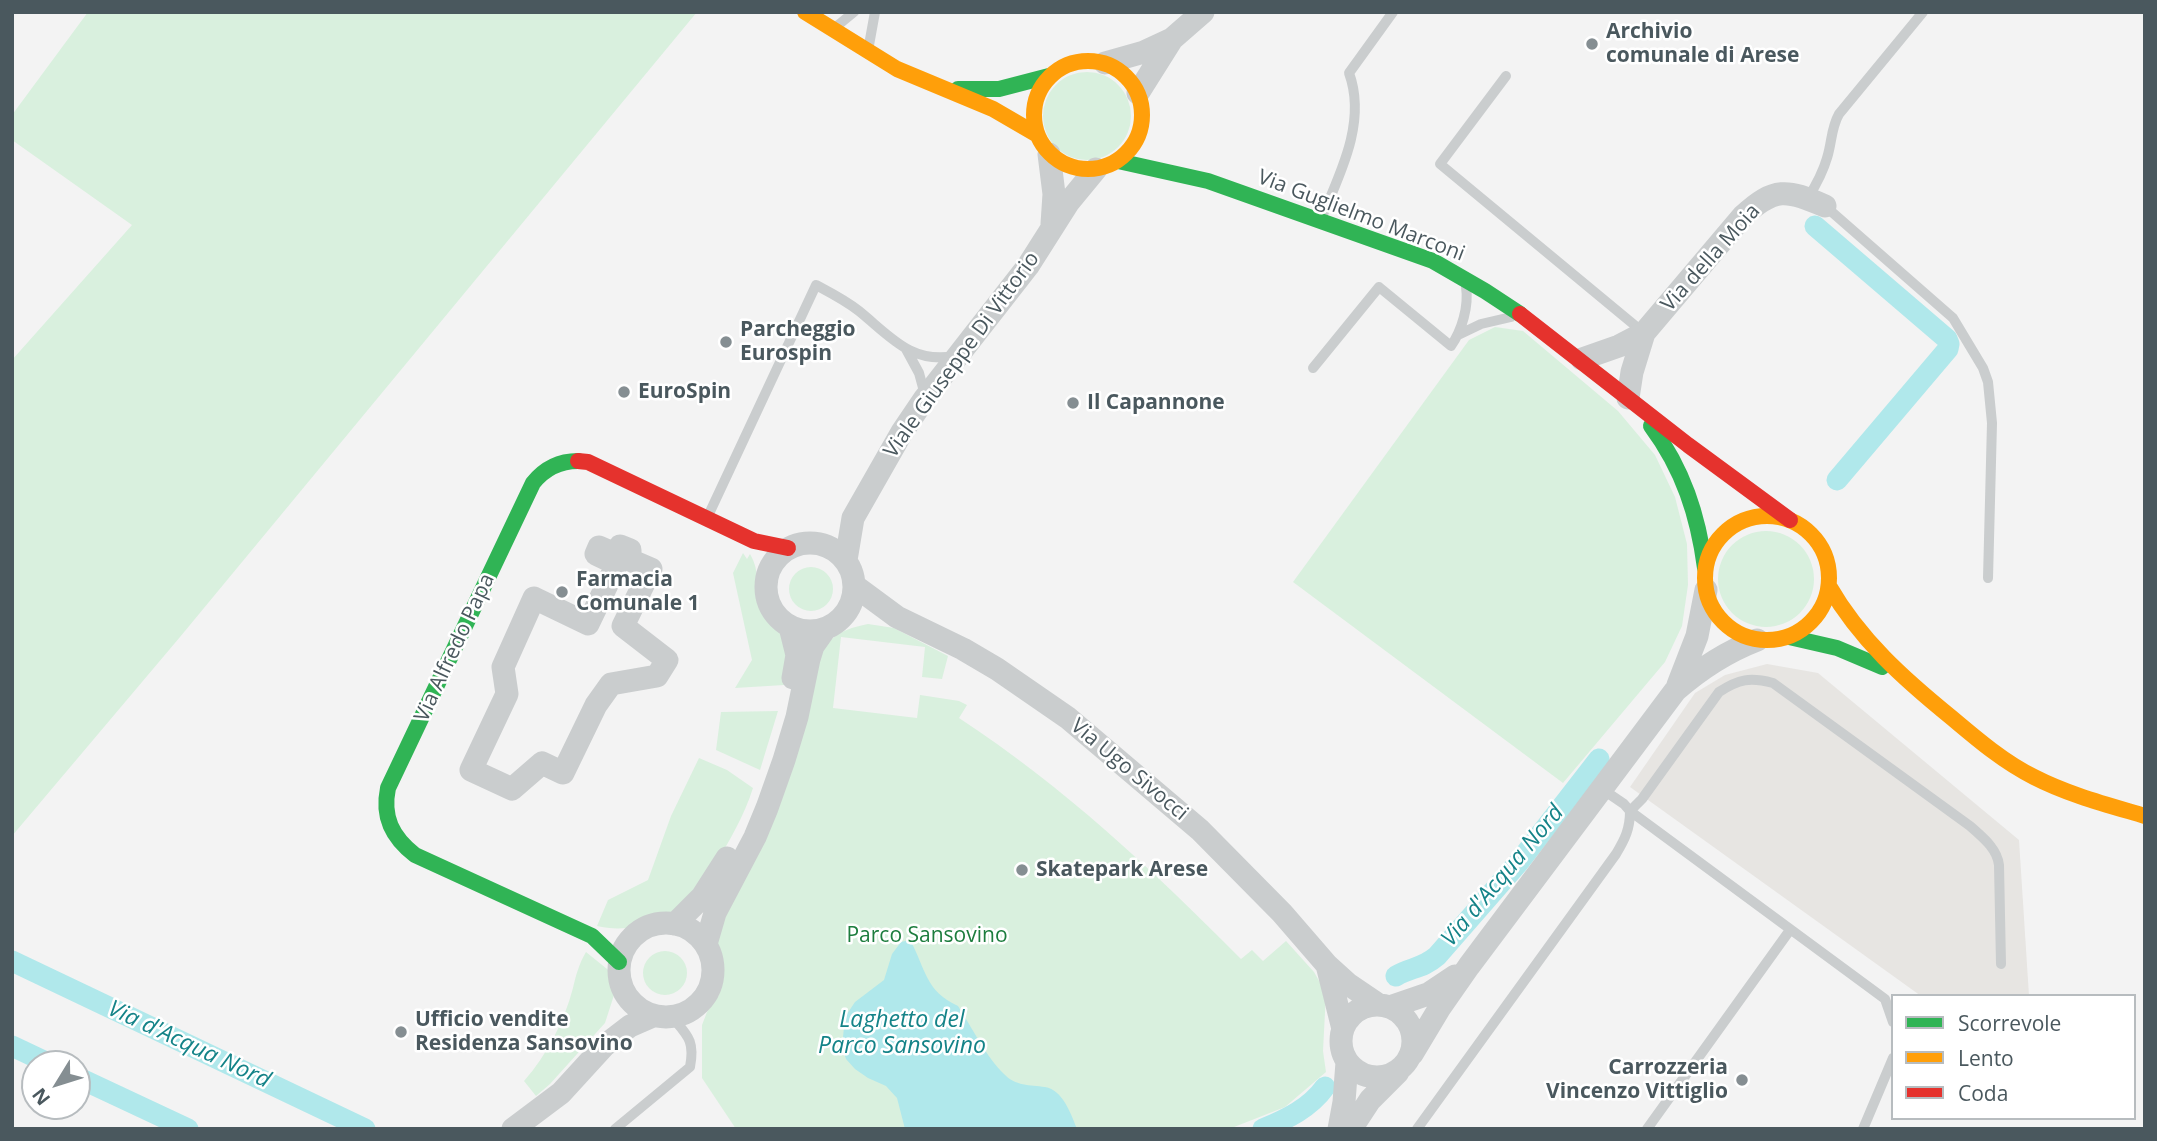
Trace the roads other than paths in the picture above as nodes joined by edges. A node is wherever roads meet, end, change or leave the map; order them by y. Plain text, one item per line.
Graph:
1 (805, 12) edge
2 (854, 12) edge
3 (875, 12) edge
4 (1203, 12) edge
5 (1393, 12) edge
6 (1923, 12) edge
7 (833, 30) junction
8 (1172, 39) junction
9 (867, 52) junction
10 (1105, 63) junction
11 (1049, 76) junction
12 (1506, 76) dead end
13 (942, 87) junction
14 (1138, 93) junction
15 (1142, 122) junction
16 (1036, 134) junction
17 (1153, 135) dead end
18 (1049, 154) junction
19 (1178, 159) dead end
20 (1118, 161) junction
21 (1096, 169) junction
22 (1208, 181) junction
23 (1817, 202) junction
24 (1320, 221) junction
25 (1052, 229) junction
26 (1465, 277) junction
27 (1523, 314) junction
28 (1644, 333) junction
29 (1458, 335) junction
30 (906, 349) junction
31 (958, 355) junction
32 (1582, 359) junction
33 (1313, 368) dead end
34 (925, 398) junction
35 (1628, 398) junction
36 (707, 517) junction
37 (853, 518) junction
38 (1790, 520) junction
39 (754, 541) junction
40 (818, 543) junction
41 (788, 548) junction
42 (846, 560) junction
43 (769, 568) junction
44 (1988, 578) dead end
45 (1705, 580) junction
46 (855, 586) junction
47 (1829, 586) junction
48 (847, 613) junction
49 (897, 617) junction
50 (790, 627) junction
51 (825, 629) junction
52 (1789, 637) junction
53 (1757, 640) junction
54 (1905, 679) junction
55 (611, 684) joint
56 (1675, 691) junction
57 (1602, 789) junction
58 (1630, 811) junction
59 (2139, 814) edge
60 (675, 923) junction
61 (1790, 930) junction
62 (592, 936) junction
63 (631, 938) junction
64 (706, 944) junction
65 (619, 962) junction
66 (2001, 964) dead end
67 (1327, 965) junction
68 (1469, 967) junction
69 (624, 992) junction
70 (1889, 1002) edge
71 (1384, 1006) junction
72 (663, 1016) junction
73 (1343, 1029) junction
74 (604, 1046) junction
75 (1347, 1062) junction
76 (1405, 1063) junction
77 (1891, 1063) edge
78 (513, 1129) edge
79 (615, 1129) edge
80 (1339, 1129) edge
81 (1352, 1129) edge
82 (1417, 1129) edge
83 (1647, 1129) edge
84 (1863, 1129) edge

1 - 7 street
2 - 7 lane
3 - 9 lane
4 - 8 street
5 - 24 lane
6 - 23 lane
7 - 9 street
8 - 10 street
8 - 14 street
9 - 13 street
10 - 11 street
10 - 14 street
11 - 13 street
11 - 16 street
12 - 28 lane
13 - 16 street
14 - 15 street
15 - 17 street
15 - 20 street
16 - 18 street
18 - 21 street
18 - 25 street, Viale Giuseppe Di Vittorio
19 - 22 street, Via Guglielmo Marconi
20 - 21 street
20 - 22 street, Via Guglielmo Marconi
21 - 25 street, Viale Giuseppe Di Vittorio
22 - 24 street, Via Guglielmo Marconi
23 - 28 street, Via della Moia
23 - 44 lane
24 - 26 street, Via Guglielmo Marconi
25 - 31 street, Viale Giuseppe Di Vittorio
26 - 27 street, Via Guglielmo Marconi
26 - 29 lane
27 - 29 lane
27 - 32 street, Via Guglielmo Marconi
28 - 32 street, Via della Moia
28 - 35 street, Via della Moia
29 - 33 lane
30 - 31 lane
30 - 34 lane
30 - 36 lane
31 - 34 street, Viale Giuseppe Di Vittorio
32 - 35 street, Via Guglielmo Marconi
34 - 37 street, Viale Giuseppe Di Vittorio
35 - 38 street, Via Guglielmo Marconi
35 - 45 street, Via Guglielmo Marconi
36 - 39 street, Via Alfredo Papa
36 - 62 street, Via Alfredo Papa
37 - 40 street, Viale Giuseppe Di Vittorio
37 - 42 street, Viale Giuseppe Di Vittorio
38 - 45 street
38 - 47 street
39 - 41 street, Via Alfredo Papa
39 - 43 street
40 - 41 street
40 - 42 street
41 - 43 street
42 - 46 street
43 - 50 street
45 - 53 street
45 - 56 street
46 - 48 street
46 - 49 street, Via Ugo Sivocci
47 - 52 street
47 - 54 street
48 - 49 street, Via Ugo Sivocci
48 - 51 street
49 - 67 street, Via Ugo Sivocci
50 - 51 street
50 - 60 street
51 - 64 street
52 - 53 street
52 - 54 street
53 - 56 street
54 - 59 street
55 - 55 street
56 - 57 street
57 - 58 lane
57 - 68 street
58 - 61 lane
58 - 66 lane
58 - 82 lane
60 - 63 street
60 - 64 street
61 - 70 lane
61 - 83 lane
62 - 63 street, Via Alfredo Papa
62 - 65 street, Via Alfredo Papa
63 - 65 street
64 - 72 street
65 - 69 street
67 - 71 street, Via Ugo Sivocci
67 - 73 street, Via Ugo Sivocci
68 - 71 street
68 - 76 street
69 - 72 street
69 - 74 street
71 - 73 street
71 - 76 street
72 - 74 street
72 - 79 lane
73 - 75 street
74 - 78 street
75 - 76 street
75 - 80 street
76 - 81 street
77 - 84 lane

